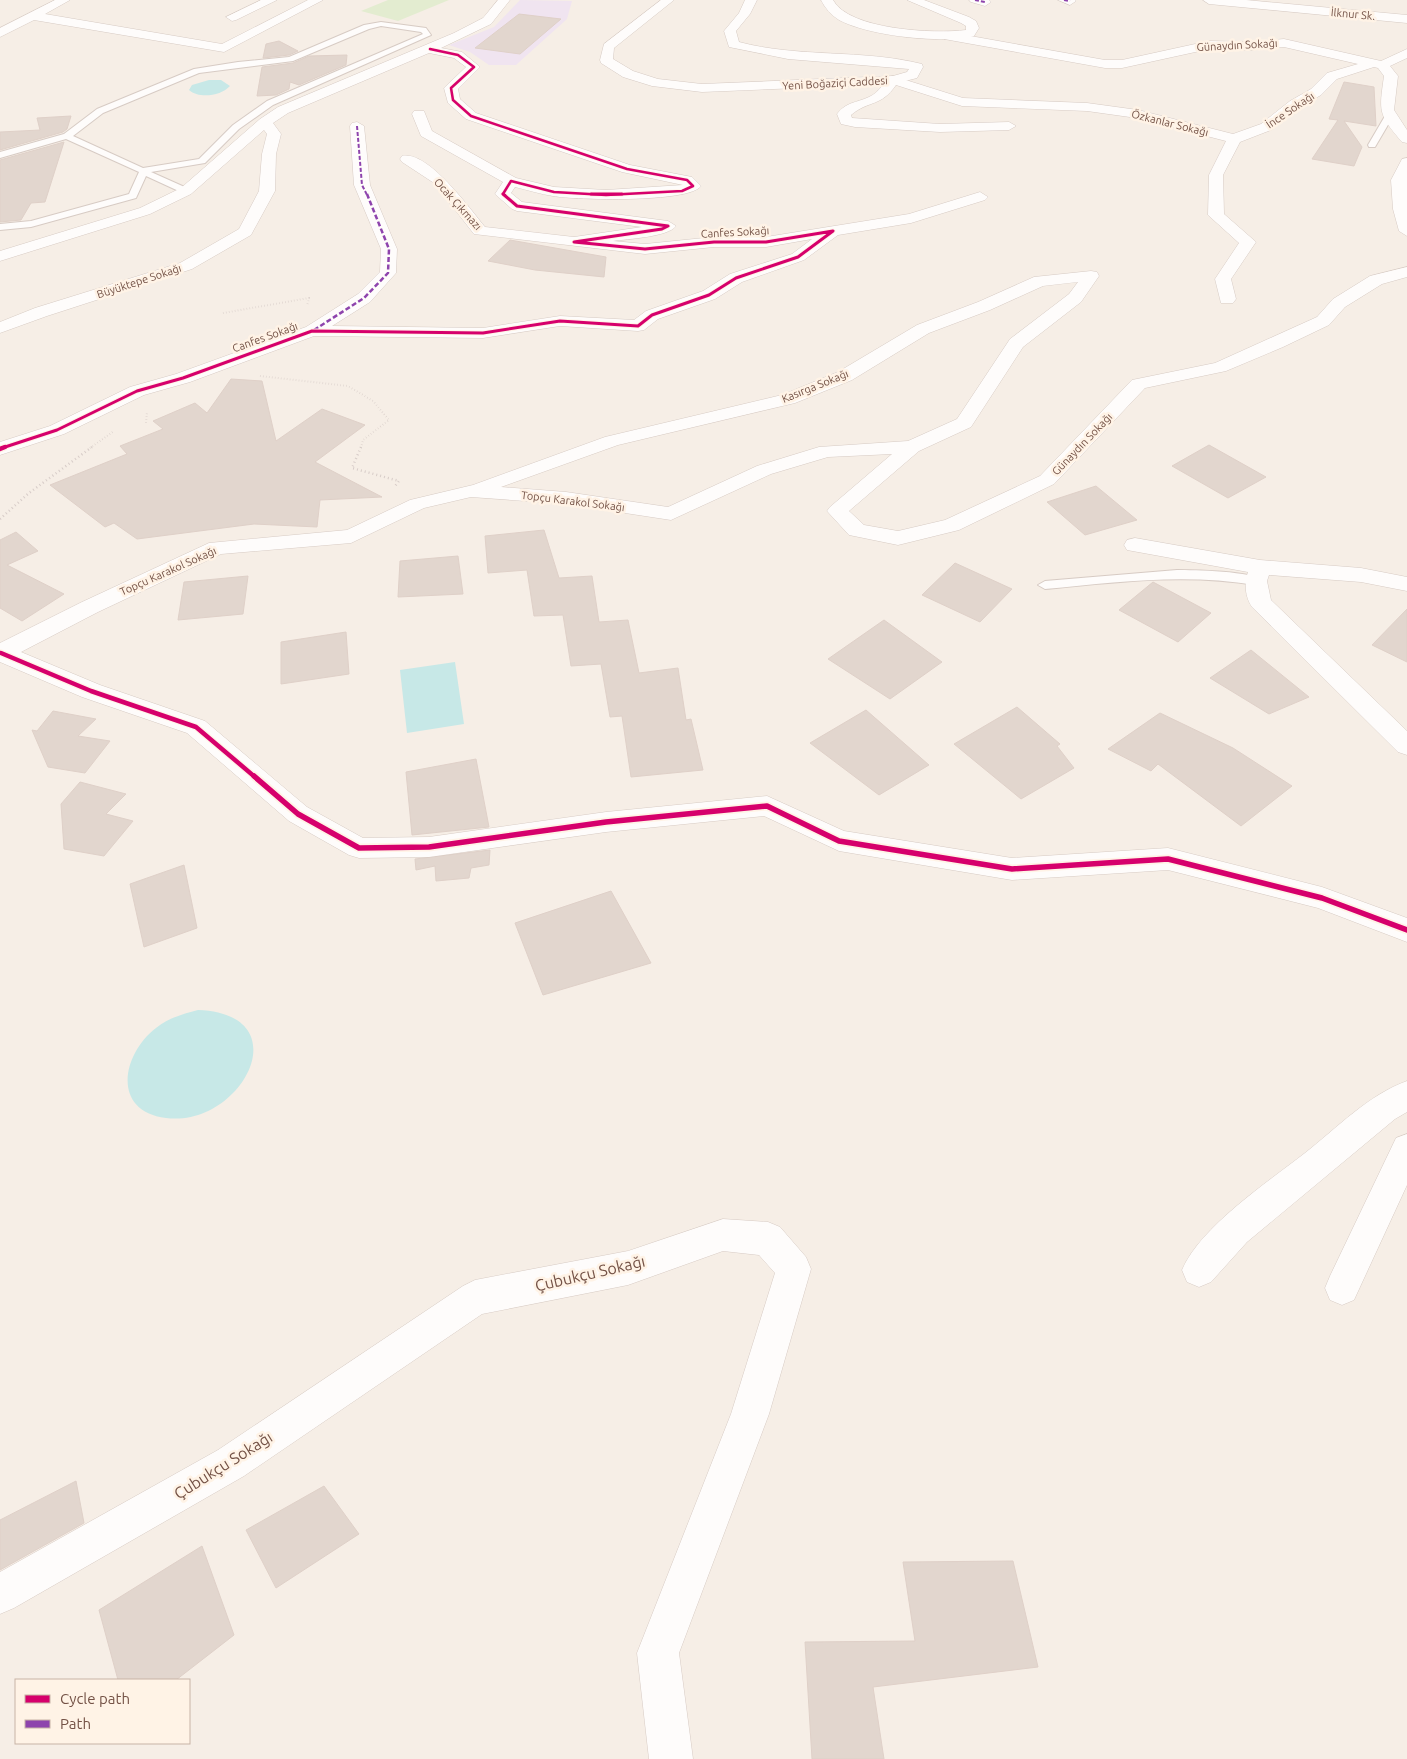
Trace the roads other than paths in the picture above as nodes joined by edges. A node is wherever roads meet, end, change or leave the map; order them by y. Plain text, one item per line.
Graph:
1 (64, 0) edge
2 (271, 0) edge
3 (317, 0) edge
4 (504, 0) edge
5 (668, 0) edge
6 (751, 0) edge
7 (827, 0) edge
8 (913, 0) edge
9 (1209, 0) edge
10 (1347, 14) junction
11 (32, 16) junction
12 (232, 17) dead end
13 (1407, 19) edge
14 (1407, 24) edge
15 (0, 33) edge
16 (948, 36) junction
17 (430, 49) junction
18 (1407, 53) edge
19 (1376, 64) junction
20 (893, 80) junction
21 (419, 114) dead end
22 (1388, 118) junction
23 (265, 122) junction
24 (357, 126) dead end
25 (1009, 126) dead end
26 (67, 136) junction
27 (1407, 139) edge
28 (1234, 140) junction
29 (1372, 145) dead end
30 (0, 155) edge
31 (407, 159) dead end
32 (1407, 162) edge
33 (144, 170) junction
34 (511, 181) junction
35 (186, 191) junction
36 (980, 196) dead end
37 (1404, 210) edge
38 (0, 227) edge
39 (833, 231) junction
40 (1407, 232) edge
41 (574, 242) junction
42 (0, 256) edge
43 (1407, 272) edge
44 (1091, 276) joint
45 (1227, 299) dead end
46 (0, 328) edge
47 (305, 333) junction
48 (912, 447) junction
49 (0, 449) edge
50 (471, 491) junction
51 (1134, 545) dead end
52 (1258, 574) junction
53 (1407, 584) edge
54 (1045, 586) dead end
55 (0, 653) edge
56 (1407, 746) edge
57 (1407, 930) edge
58 (1407, 1094) edge
59 (1407, 1149) edge
60 (1199, 1270) dead end
61 (1342, 1288) dead end
62 (0, 1594) edge
63 (671, 1759) edge

1 - 11 street
2 - 12 street
3 - 11 street
4 - 17 street
5 - 20 street, Yeni Boğaziçi Caddesi
6 - 20 street, Yeni Boğaziçi Caddesi
7 - 16 street
8 - 16 street
9 - 10 street, İlknur Sk.
10 - 13 street, İlknur Sk.
10 - 14 street
11 - 15 street
16 - 19 street, Günaydın Sokağı
17 - 23 street
17 - 34 street
18 - 19 street, İnce Sokağı
19 - 22 street
19 - 28 street, İnce Sokağı
20 - 25 street
20 - 28 street, Özkanlar Sokağı
21 - 34 street
22 - 27 street
22 - 29 lane
23 - 35 street
23 - 46 street, Büyüktepe Sokağı
24 - 47 street
26 - 30 lane
26 - 33 lane
26 - 33 lane
28 - 45 street
31 - 41 street, Ocak Çıkmazı
32 - 37 street
33 - 35 lane
33 - 38 lane
34 - 41 street
35 - 42 street
36 - 39 street
37 - 40 street
39 - 41 street, Canfes Sokağı
39 - 47 street, Canfes Sokağı
43 - 48 street, Günaydın Sokağı
44 - 48 street, Topçu Karakol Sokağı
44 - 50 street, Kasırga Sokağı
47 - 49 street, Canfes Sokağı
48 - 50 street, Topçu Karakol Sokağı
50 - 55 street, Topçu Karakol Sokağı
51 - 52 street
52 - 53 street
52 - 54 lane
52 - 56 street
55 - 57 street
58 - 60 street
59 - 61 street
62 - 63 street, Çubukçu Sokağı

